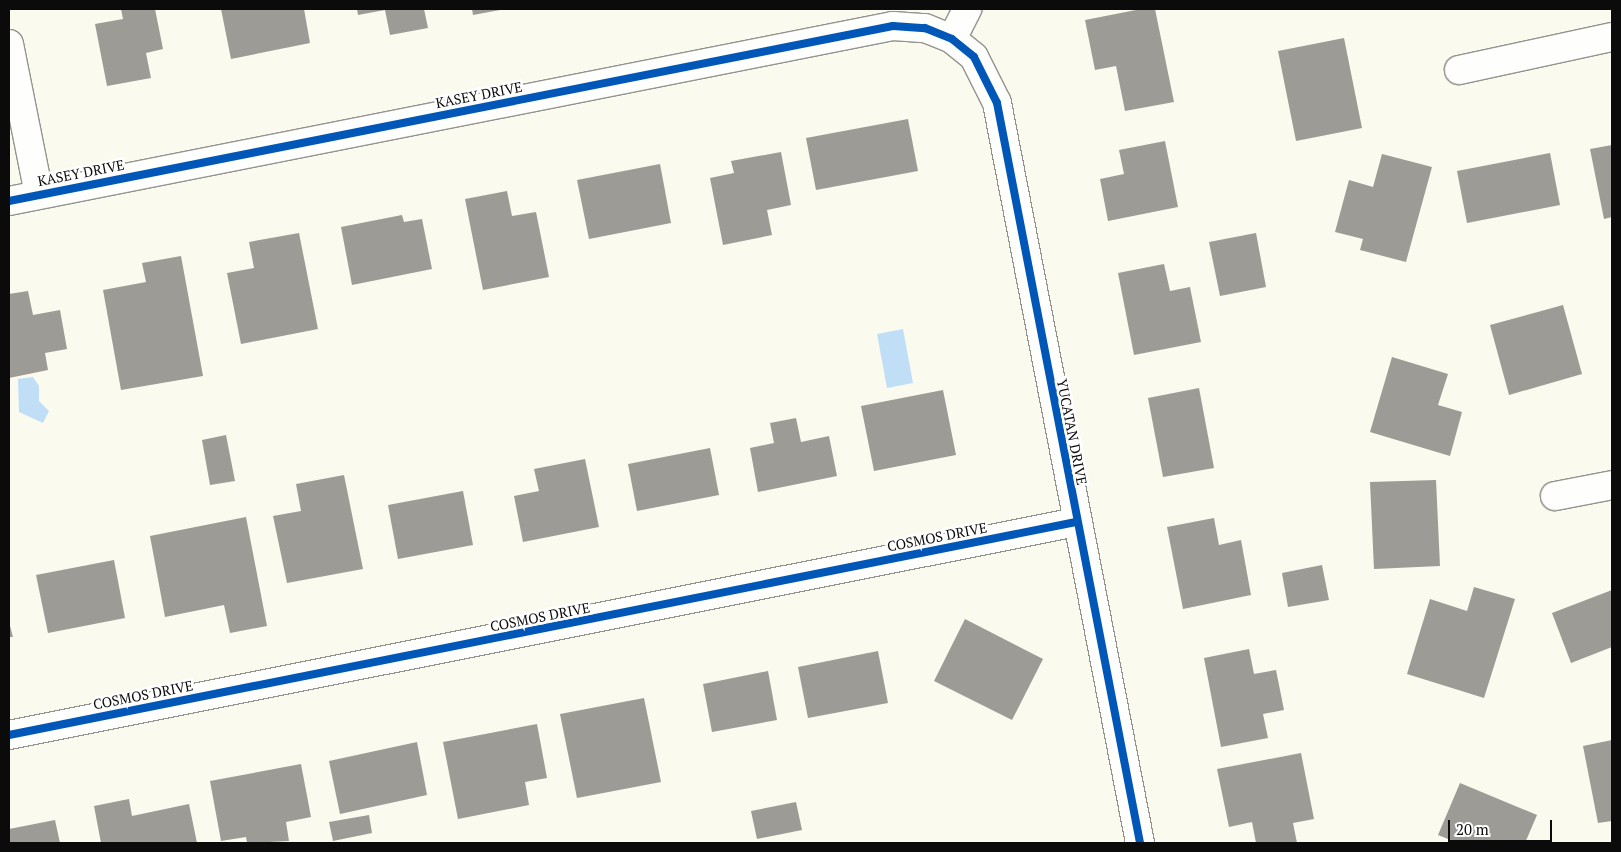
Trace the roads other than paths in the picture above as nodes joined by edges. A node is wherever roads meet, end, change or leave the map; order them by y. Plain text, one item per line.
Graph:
1 (967, 9) edge
2 (1612, 37) edge
3 (952, 39) junction
4 (9, 44) edge
5 (1459, 70) dead end
6 (39, 194) junction
7 (9, 201) edge
8 (1612, 485) edge
9 (1555, 496) dead end
10 (1076, 522) junction
11 (9, 735) edge
12 (1140, 843) edge

1 - 3 street
2 - 5 street
3 - 6 street, KASEY DRIVE
3 - 10 street, YUCATAN DRIVE
4 - 6 street
6 - 7 street, KASEY DRIVE
8 - 9 street
10 - 11 street, COSMOS DRIVE
10 - 12 street, YUCATAN DRIVE

